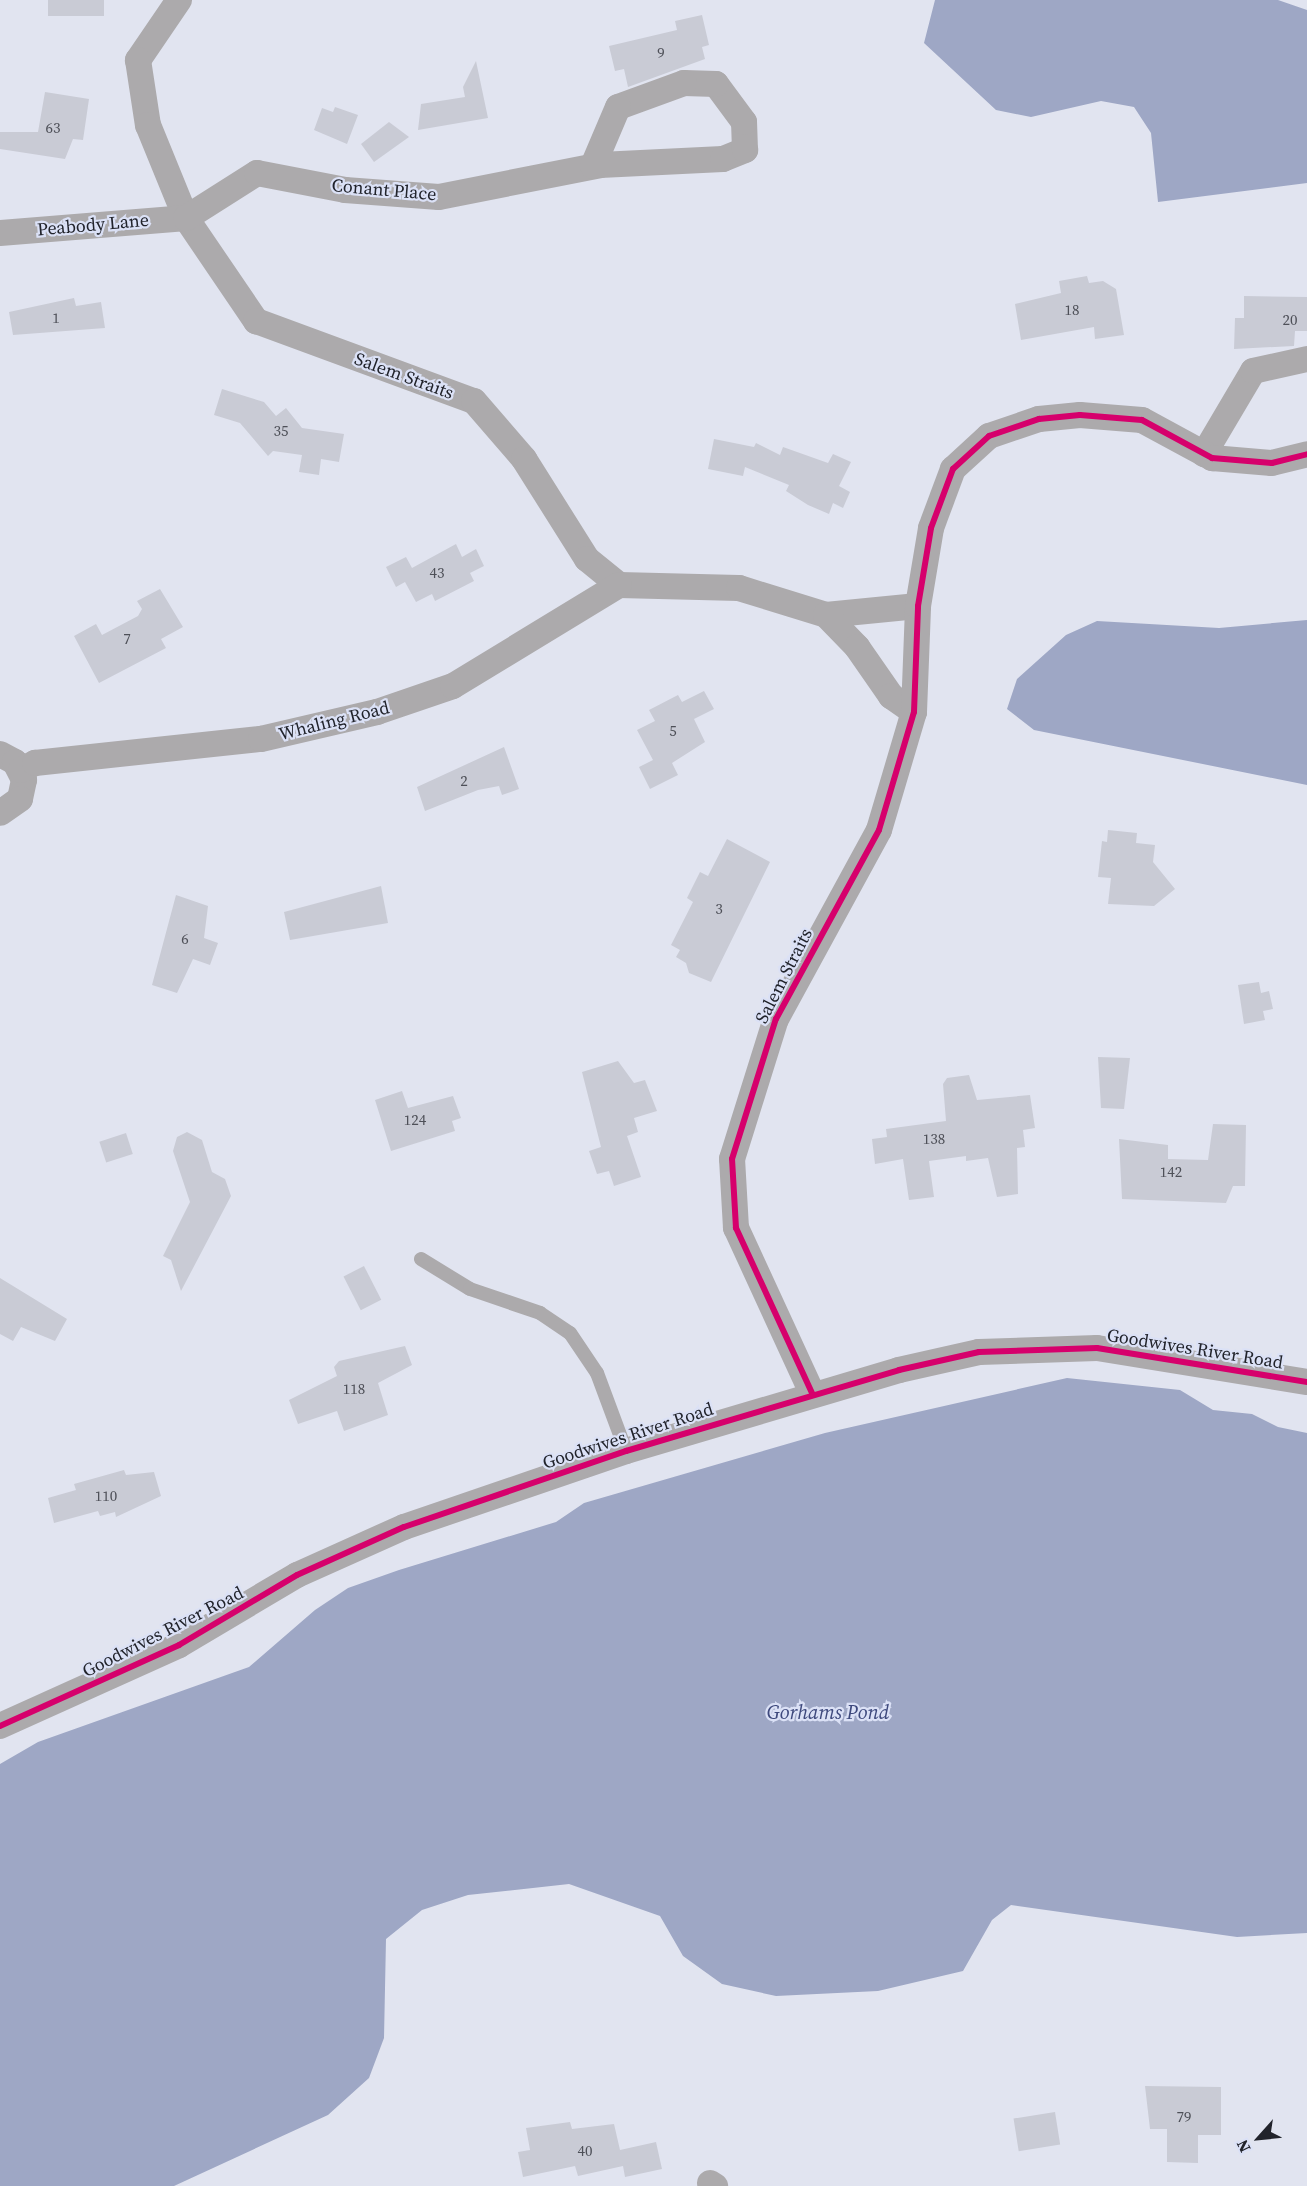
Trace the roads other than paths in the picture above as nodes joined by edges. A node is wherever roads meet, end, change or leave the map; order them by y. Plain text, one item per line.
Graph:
1 (179, 0) edge
2 (593, 166) junction
3 (186, 218) junction
4 (0, 233) edge
5 (1307, 359) edge
6 (1204, 454) junction
7 (1307, 454) edge
8 (619, 585) junction
9 (918, 606) junction
10 (826, 615) junction
11 (914, 712) junction
12 (0, 754) edge
13 (21, 770) junction
14 (0, 813) edge
15 (421, 1259) dead end
16 (1307, 1382) edge
17 (812, 1393) junction
18 (626, 1451) junction
19 (0, 1726) edge

1 - 3 street, Salem Straits
2 - 2 street, Conant Place
2 - 3 street, Conant Place
3 - 4 street, Peabody Lane
3 - 8 street, Salem Straits
5 - 6 street
6 - 7 street
6 - 9 street, Salem Straits
8 - 10 street
8 - 13 street, Whaling Road
9 - 10 street
9 - 11 street, Salem Straits
10 - 11 street
11 - 17 street, Salem Straits
12 - 13 street
13 - 14 street
15 - 18 lane
16 - 17 street, Goodwives River Road
17 - 18 street, Goodwives River Road
18 - 19 street, Goodwives River Road

